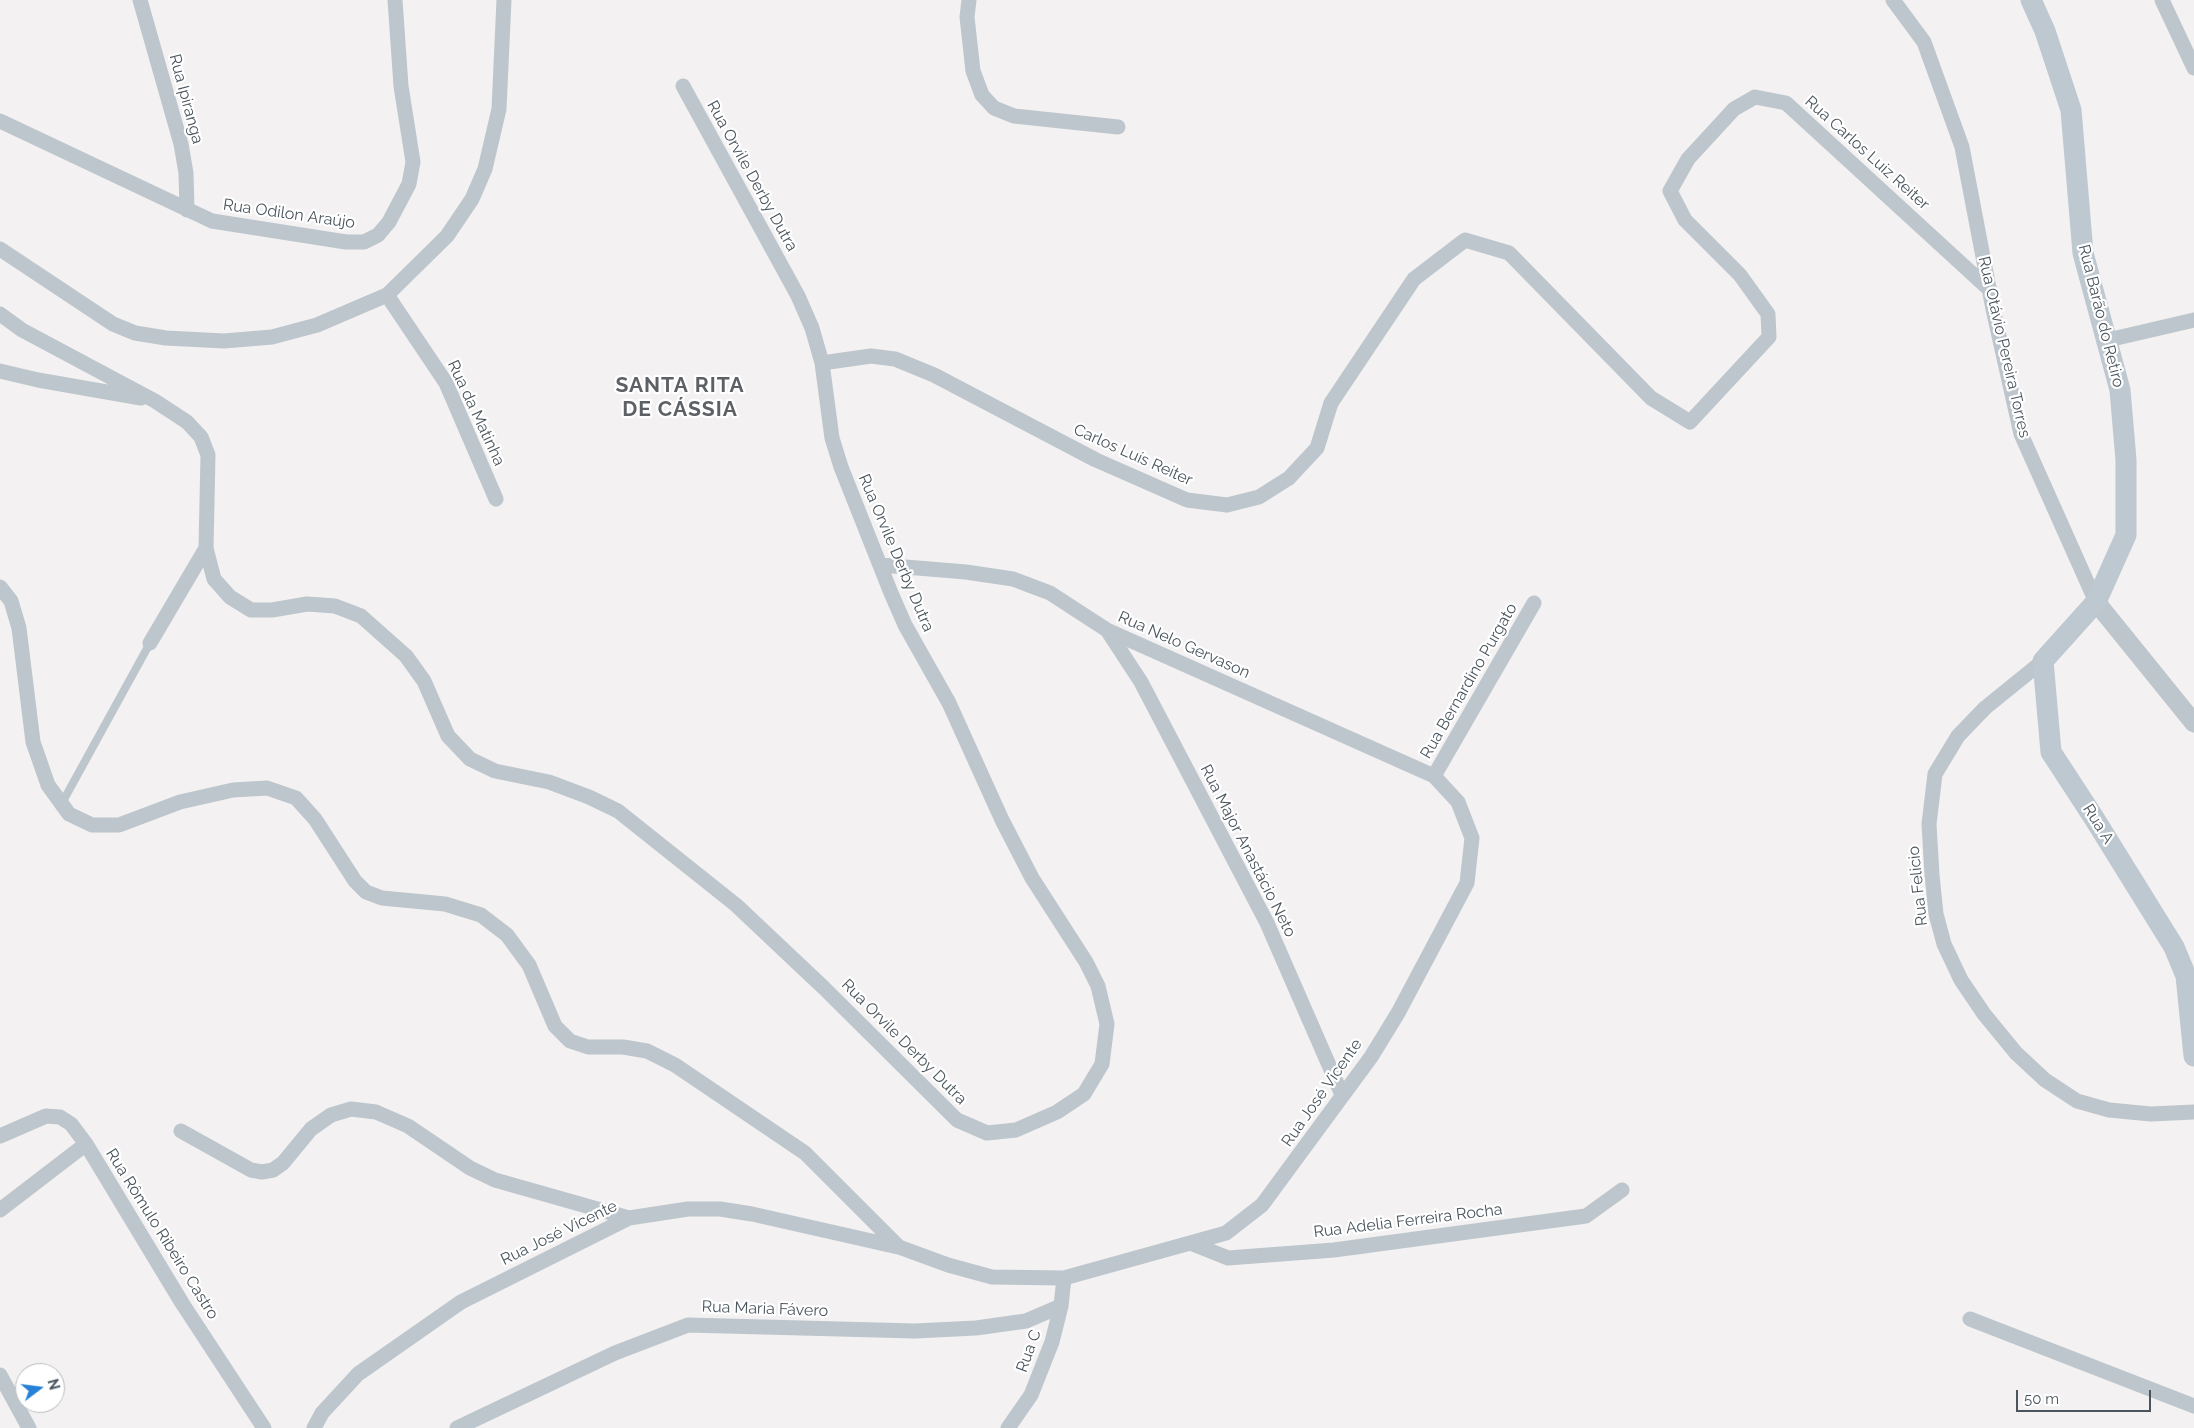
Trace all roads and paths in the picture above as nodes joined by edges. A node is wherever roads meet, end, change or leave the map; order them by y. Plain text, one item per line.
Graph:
1 (140, 0) edge
2 (395, 0) edge
3 (504, 0) edge
4 (969, 0) edge
5 (1892, 0) edge
6 (2031, 0) edge
7 (2162, 0) edge
8 (2194, 68) edge
9 (683, 86) dead end
10 (0, 121) edge
11 (1118, 128) dead end
12 (187, 210) junction
13 (0, 250) edge
14 (1542, 287) joint
15 (1990, 290) junction
16 (387, 295) junction
17 (0, 314) edge
18 (2194, 320) edge
19 (2108, 340) junction
20 (822, 364) junction
21 (0, 371) edge
22 (155, 401) junction
23 (496, 499) dead end
24 (206, 548) junction
25 (881, 565) junction
26 (0, 587) edge
27 (2096, 602) junction
28 (1534, 603) dead end
29 (1107, 630) junction
30 (150, 643) joint
31 (2043, 661) junction
32 (2194, 723) edge
33 (1434, 776) junction
34 (1458, 802) joint
35 (62, 803) junction
36 (2194, 1056) edge
37 (1342, 1095) junction
38 (2194, 1112) edge
39 (181, 1131) dead end
40 (0, 1136) edge
41 (86, 1144) junction
42 (1622, 1190) dead end
43 (0, 1210) edge
44 (629, 1218) junction
45 (1193, 1244) junction
46 (899, 1247) junction
47 (1064, 1278) junction
48 (1061, 1306) junction
49 (1970, 1319) dead end
50 (0, 1375) edge
51 (2194, 1406) edge
52 (29, 1428) edge
53 (264, 1428) edge
54 (314, 1428) edge
55 (456, 1428) edge
56 (1008, 1428) edge

1 - 12 street, Rua Ipiranga
2 - 12 street, Rua Odilon Araújo
3 - 16 street
4 - 11 street
5 - 15 street, Rua Otávio Pereira Torres
6 - 19 main road, Rua Barão do Retiro
7 - 8 street
9 - 20 street, Rua Orvile Derby Dutra
10 - 12 street, Rua Odilon Araújo
13 - 16 street
14 - 15 street, Rua Carlos Luiz Reiter
14 - 20 street, Carlos Luís Reiter
15 - 27 street, Rua Otávio Pereira Torres
16 - 23 street, Rua da Matinha
17 - 22 street, Rua Orvile Derby Dutra
18 - 19 street
19 - 27 main road, Rua Barão do Retiro
20 - 25 street, Rua Orvile Derby Dutra
21 - 22 street, Rua Orvile Derby Dutra
22 - 24 street, Rua Orvile Derby Dutra
24 - 25 street, Rua Orvile Derby Dutra
24 - 30 street
25 - 29 street, Rua Nelo Gervason
26 - 35 street
27 - 31 main road
27 - 32 street, Rua Otávio Pereira Torres
28 - 33 street, Rua Bernardino Purgato
29 - 33 street, Rua Nelo Gervason
29 - 37 street, Rua Major Anastácio Neto
30 - 35 lane
31 - 36 main road, Rua A
31 - 38 street, Rua Felicio
33 - 34 street, Rua Nelo Gervason
34 - 37 street, Rua José Vicente
35 - 46 street
37 - 45 street, Rua José Vicente
39 - 44 street
40 - 41 street, Rua Rômulo Ribeiro Castro
41 - 43 street
41 - 53 street, Rua Rômulo Ribeiro Castro
42 - 45 street, Rua Adelia Ferreira Rocha
44 - 46 street, Rua José Vicente
44 - 54 street, Rua José Vicente
45 - 47 street, Rua José Vicente
46 - 47 street, Rua José Vicente
47 - 48 street, Rua C
48 - 55 street, Rua Maria Fávero
48 - 56 street, Rua C
49 - 51 street
50 - 52 street

